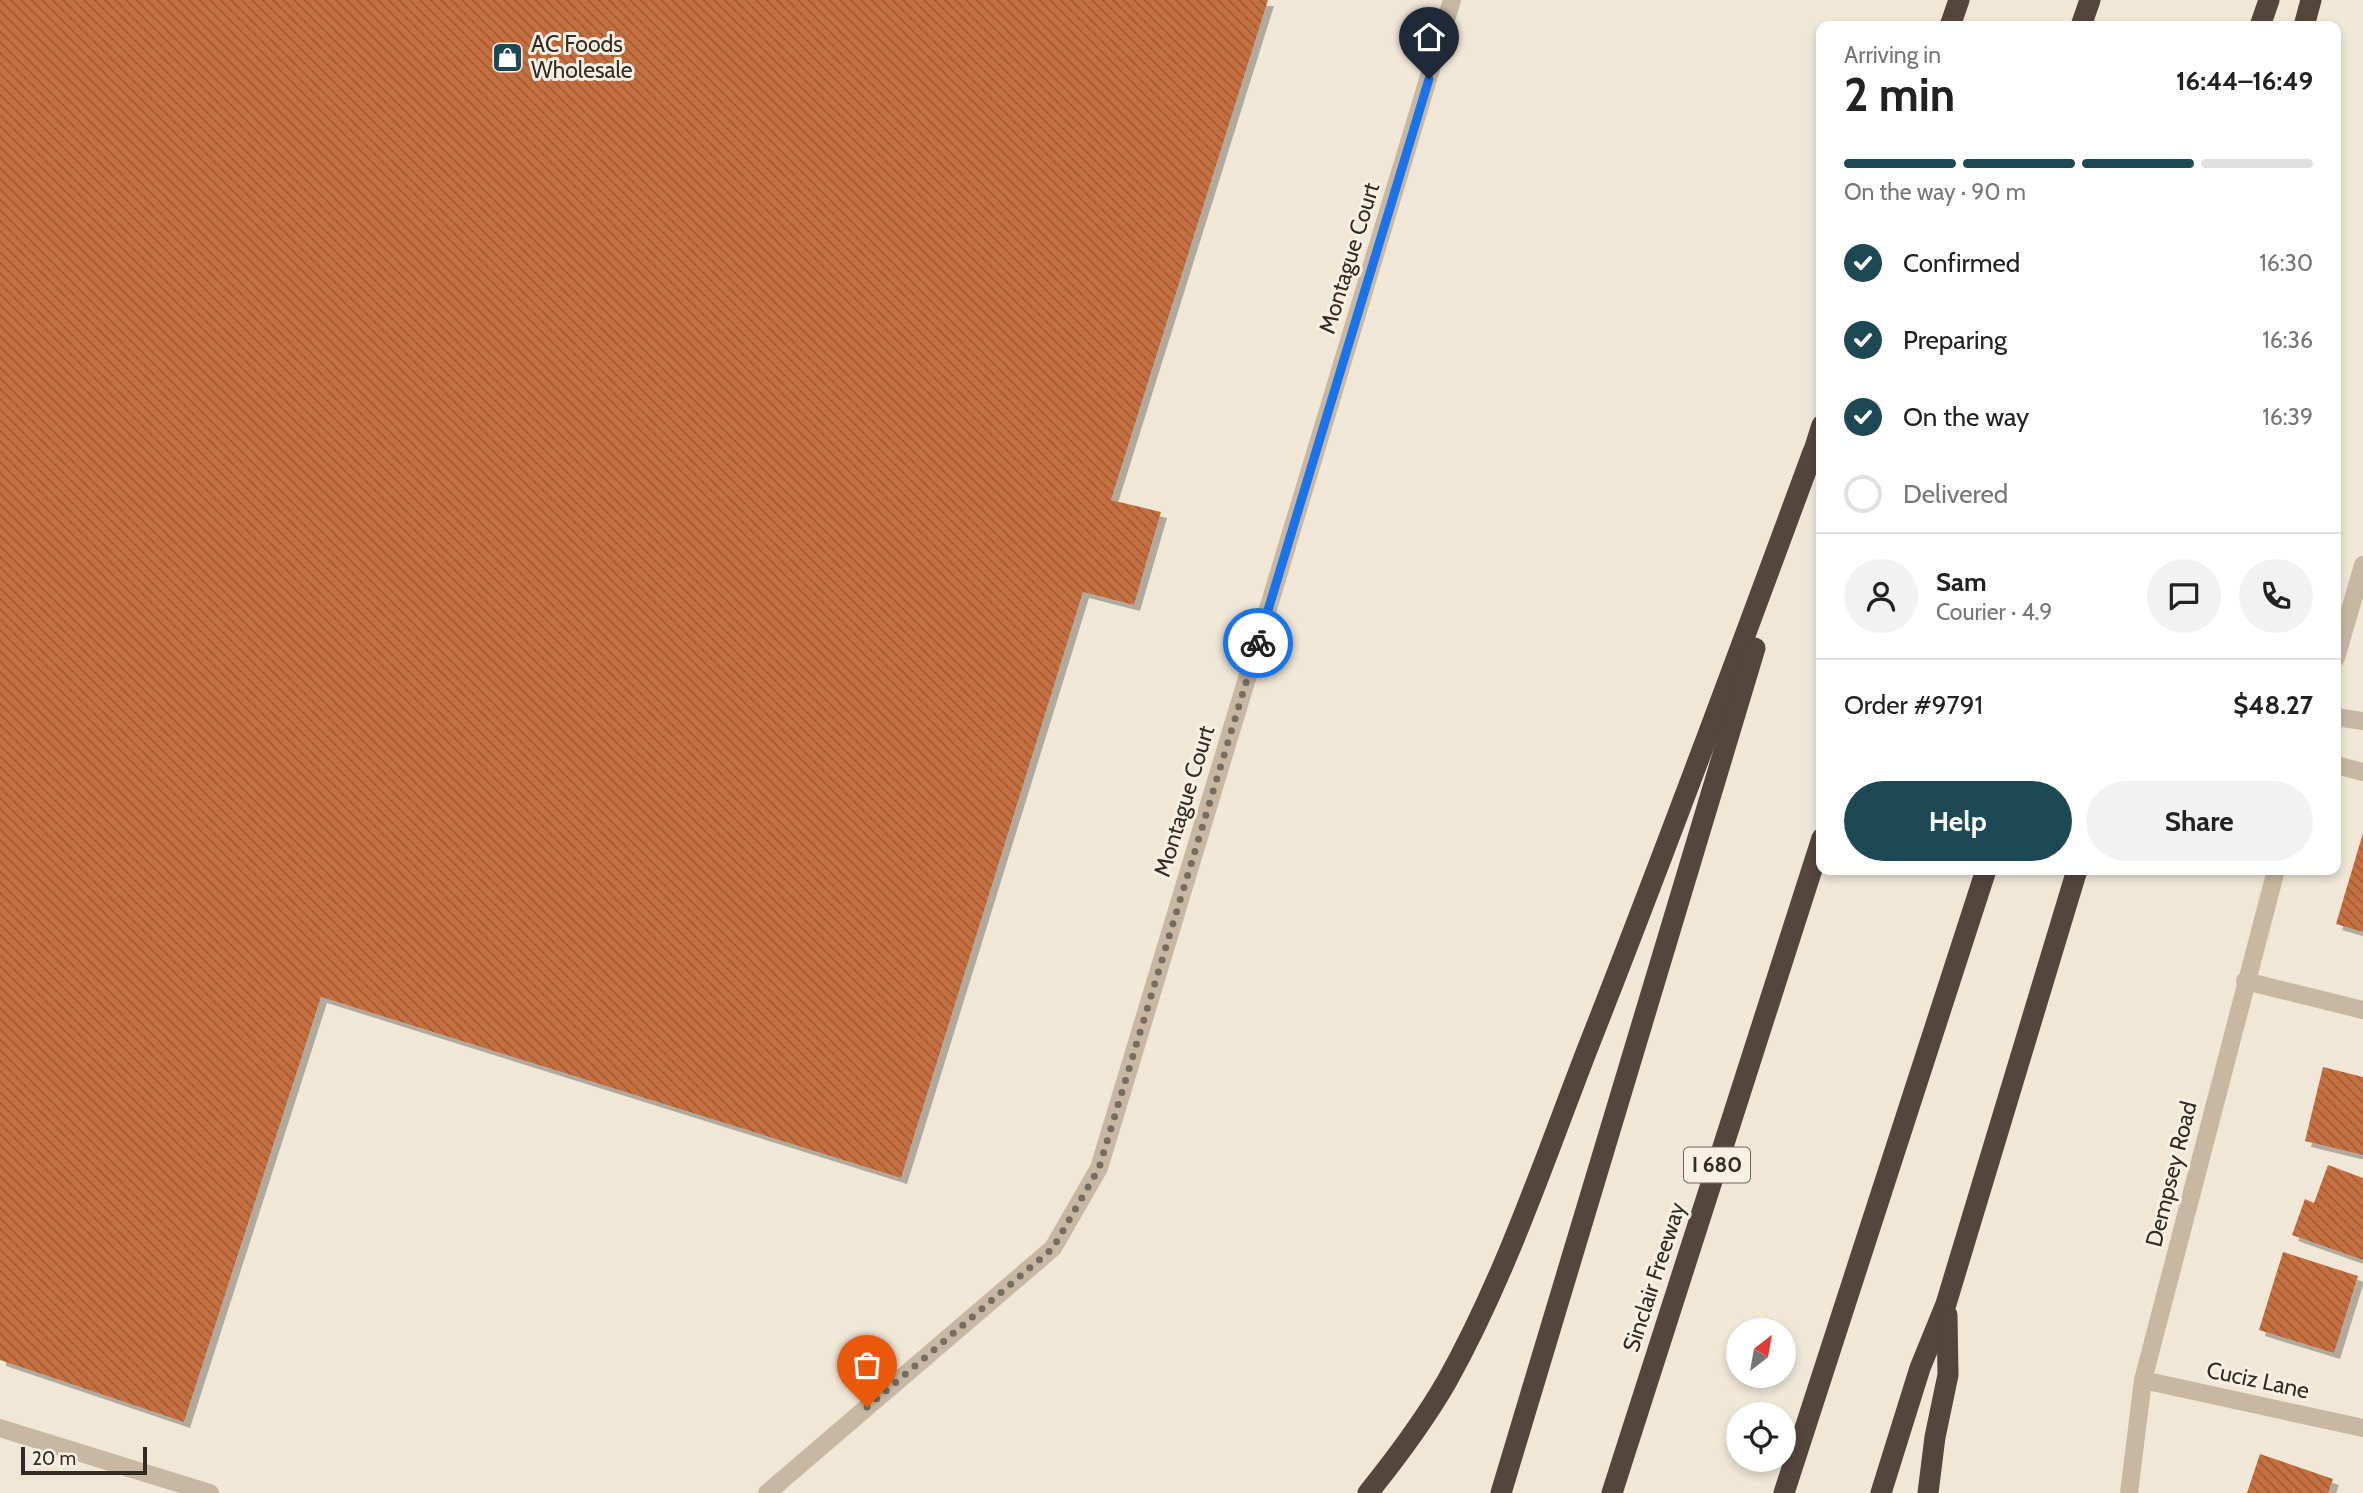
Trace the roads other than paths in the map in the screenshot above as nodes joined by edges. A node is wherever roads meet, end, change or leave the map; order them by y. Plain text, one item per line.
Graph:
1 (1452, 0) edge
2 (1959, 0) edge
3 (2090, 0) edge
4 (2269, 0) edge
5 (2311, 0) edge
6 (1952, 21) edge
7 (2083, 21) edge
8 (2262, 21) edge
9 (2305, 21) edge
10 (1816, 443) edge
11 (1813, 452) junction
12 (2363, 565) edge
13 (2341, 641) edge
14 (2341, 718) edge
15 (2363, 721) edge
16 (2341, 766) edge
17 (2363, 772) edge
18 (1816, 857) edge
19 (1984, 875) edge
20 (2075, 875) edge
21 (2275, 875) edge
22 (2245, 981) junction
23 (2363, 1010) edge
24 (1946, 1304) junction
25 (2143, 1380) junction
26 (0, 1428) edge
27 (2363, 1428) edge
28 (210, 1493) edge
29 (767, 1493) edge
30 (1368, 1493) edge
31 (1501, 1493) edge
32 (1612, 1493) edge
33 (1784, 1493) edge
34 (1881, 1493) edge
35 (1928, 1493) edge
36 (2129, 1493) edge

1 - 29 street, Montague Court
2 - 6 highway
3 - 7 highway
4 - 8 highway
5 - 9 highway
10 - 11 highway
11 - 30 highway
11 - 31 highway
12 - 13 street
14 - 15 street
16 - 17 street
18 - 32 highway, Sinclair Freeway / I 680
19 - 33 highway
20 - 24 highway
21 - 22 street, Dempsey Road
22 - 23 street
22 - 25 street, Dempsey Road
24 - 34 highway
24 - 35 highway
25 - 27 street, Cuciz Lane
25 - 36 street, Dempsey Road
26 - 28 street

